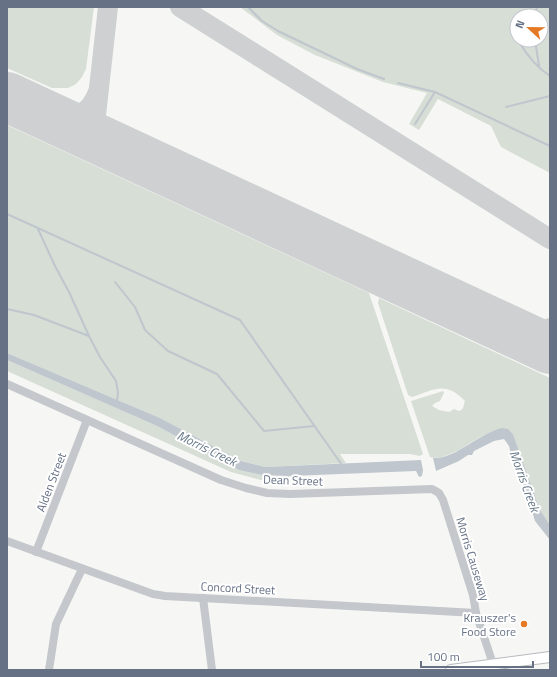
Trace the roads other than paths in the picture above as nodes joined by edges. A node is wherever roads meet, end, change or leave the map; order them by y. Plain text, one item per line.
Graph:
1 (8, 386) edge
2 (88, 420) junction
3 (432, 489) joint
4 (7, 541) edge
5 (36, 552) junction
6 (82, 570) junction
7 (203, 598) junction
8 (476, 613) junction
9 (550, 657) edge
10 (497, 667) edge
11 (49, 670) edge
12 (212, 670) edge
13 (451, 670) edge

1 - 2 street, Dean Street
2 - 3 street, Dean Street
2 - 5 street, Alden Street
3 - 8 street, Morris Causeway
4 - 5 street, Concord Street
5 - 6 street, Concord Street
6 - 7 street, Concord Street
6 - 11 street
7 - 8 street, Concord Street
7 - 12 street
8 - 10 street, Morris Causeway
9 - 10 main road
10 - 13 main road

